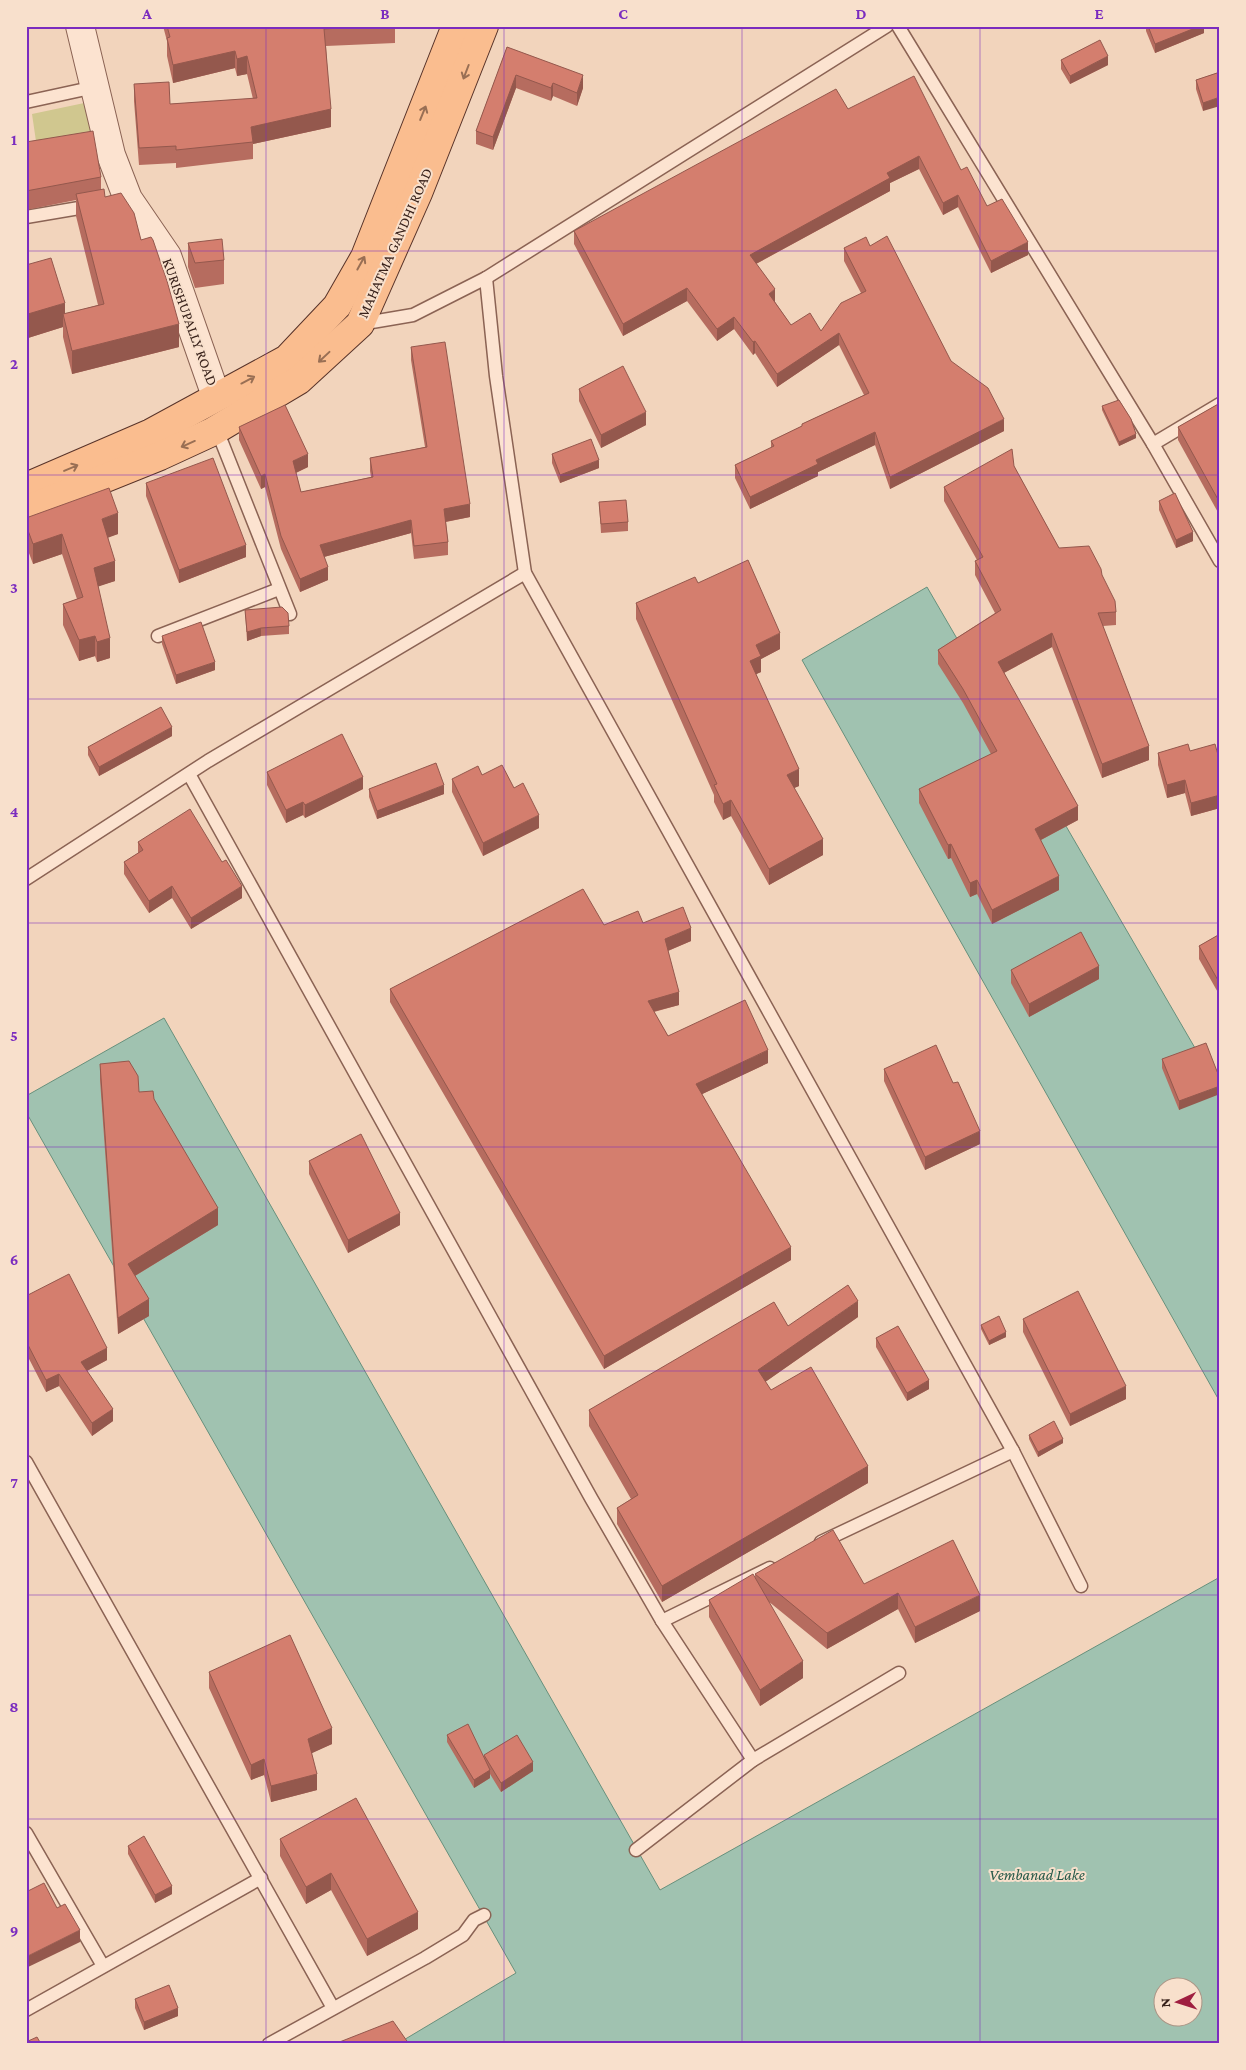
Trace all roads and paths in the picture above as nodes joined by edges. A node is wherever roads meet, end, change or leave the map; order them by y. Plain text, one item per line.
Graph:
1 (80, 26) edge
2 (456, 26) edge
3 (484, 26) edge
4 (888, 26) edge
5 (898, 26) edge
6 (95, 87) junction
7 (26, 102) edge
8 (100, 204) edge
9 (26, 217) edge
10 (486, 278) junction
11 (337, 306) junction
12 (360, 324) junction
13 (216, 396) junction
14 (1220, 404) edge
15 (217, 430) junction
16 (1153, 444) junction
17 (26, 487) edge
18 (26, 510) edge
19 (1220, 560) edge
20 (525, 573) junction
21 (279, 589) junction
22 (290, 614) edge
23 (158, 636) dead end
24 (189, 774) junction
25 (26, 879) edge
26 (1013, 1450) junction
27 (26, 1462) edge
28 (811, 1547) edge
29 (784, 1560) edge
30 (1081, 1586) dead end
31 (662, 1621) junction
32 (899, 1673) dead end
33 (753, 1760) junction
34 (26, 1832) edge
35 (636, 1850) dead end
36 (261, 1878) junction
37 (484, 1915) dead end
38 (103, 1966) junction
39 (333, 2008) junction
40 (26, 2010) edge
41 (270, 2044) edge

1 - 6 street, KURISHUPALLY ROAD
11 -> 2 main road, MAHATMA GANDHI ROAD
3 -> 12 main road, MAHATMA GANDHI ROAD
4 - 10 lane
5 - 16 lane
6 - 7 lane
6 - 13 street, KURISHUPALLY ROAD
8 - 9 lane
10 - 12 lane
10 - 20 lane
11 - 12 main road
13 -> 11 main road, MAHATMA GANDHI ROAD
12 -> 15 main road, MAHATMA GANDHI ROAD
17 -> 13 main road, MAHATMA GANDHI ROAD
14 - 16 lane
15 -> 18 main road, MAHATMA GANDHI ROAD
15 - 21 lane
16 - 19 lane
20 - 24 lane
20 - 26 lane
21 - 22 lane
21 - 23 lane
24 - 25 lane
24 - 31 lane
26 - 28 lane
26 - 30 lane
27 - 36 lane
29 - 31 lane
31 - 33 lane
32 - 33 lane
33 - 35 lane
34 - 38 lane
36 - 38 lane
36 - 39 lane
37 - 39 lane
38 - 40 lane
39 - 41 lane

